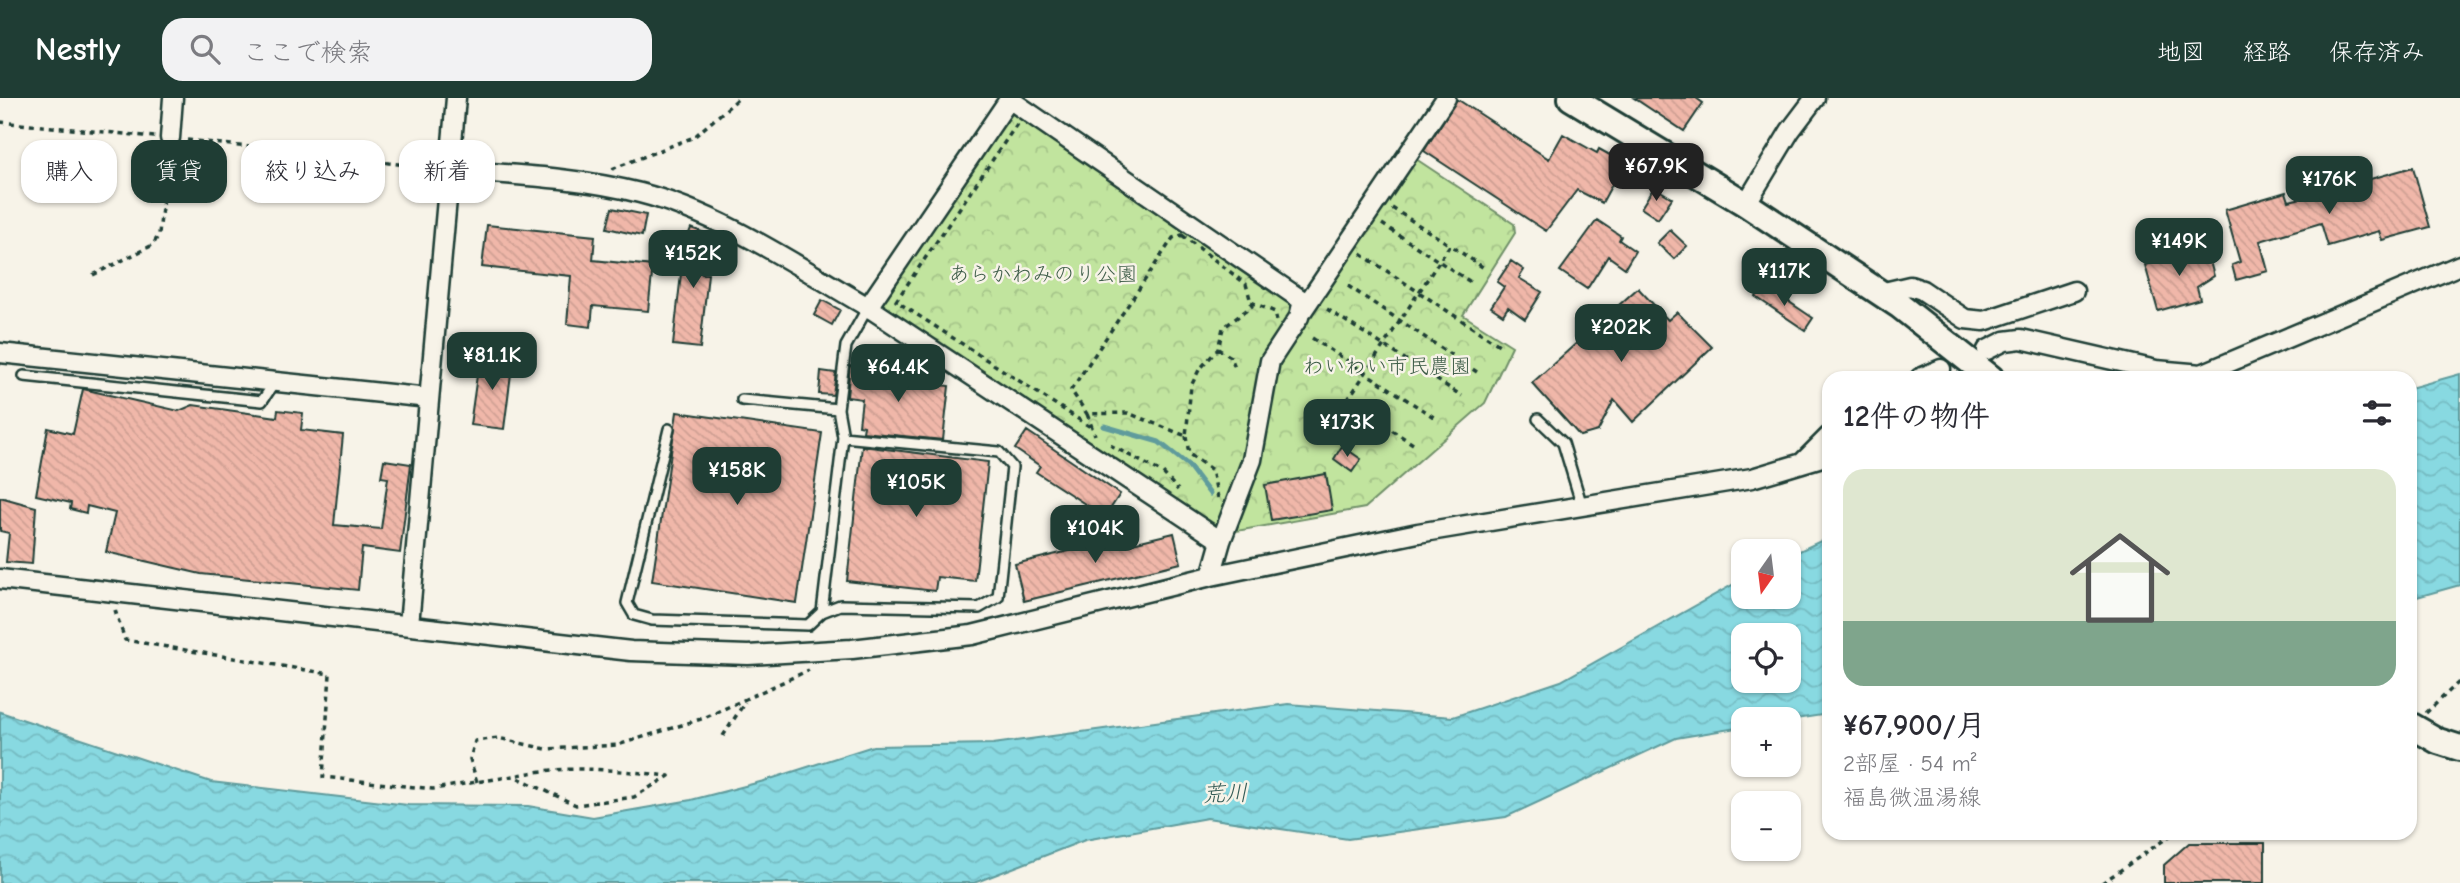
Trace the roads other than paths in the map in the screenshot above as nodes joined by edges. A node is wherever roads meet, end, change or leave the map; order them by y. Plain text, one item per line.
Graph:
1 (173, 98) edge
2 (456, 98) edge
3 (1447, 98) edge
4 (1571, 98) edge
5 (1815, 98) edge
6 (1009, 99) edge
7 (170, 138) road end
8 (452, 140) edge
9 (495, 173) edge
10 (447, 203) edge
11 (1746, 204) junction
12 (2460, 265) edge
13 (2074, 291) dead end
14 (1880, 293) junction
15 (868, 307) junction
16 (1303, 310) junction
17 (1987, 350) dead end
18 (0, 353) edge
19 (1941, 369) dead end
20 (1936, 371) edge
21 (1982, 371) edge
22 (2163, 371) edge
23 (2209, 371) edge
24 (24, 376) dead end
25 (275, 382) junction
26 (429, 397) junction
27 (742, 400) dead end
28 (838, 409) junction
29 (1538, 419) dead end
30 (669, 429) dead end
31 (843, 437) junction
32 (1822, 443) edge
33 (1822, 457) edge
34 (1802, 463) junction
35 (1583, 506) junction
36 (1221, 541) junction
37 (1211, 576) junction
38 (0, 579) edge
39 (822, 612) junction
40 (409, 625) junction
41 (2417, 729) edge
42 (2460, 748) edge

1 - 7 street
2 - 8 street
3 - 16 street
4 - 11 main road
5 - 11 street
6 - 15 street
6 - 16 street
9 - 15 street
10 - 26 street
11 - 14 main road
12 - 23 street
13 - 14 street
14 - 21 main road
15 - 28 lane
15 - 36 street
16 - 36 street
17 - 22 street
18 - 25 street
19 - 20 street
24 - 25 lane
25 - 26 street
26 - 40 street
27 - 28 lane
28 - 31 lane
29 - 35 lane
30 - 39 lane
31 - 39 lane
31 - 39 lane
32 - 34 street
33 - 34 street
34 - 35 street
35 - 37 street
36 - 37 street
37 - 40 street
38 - 40 street
41 - 42 main road

